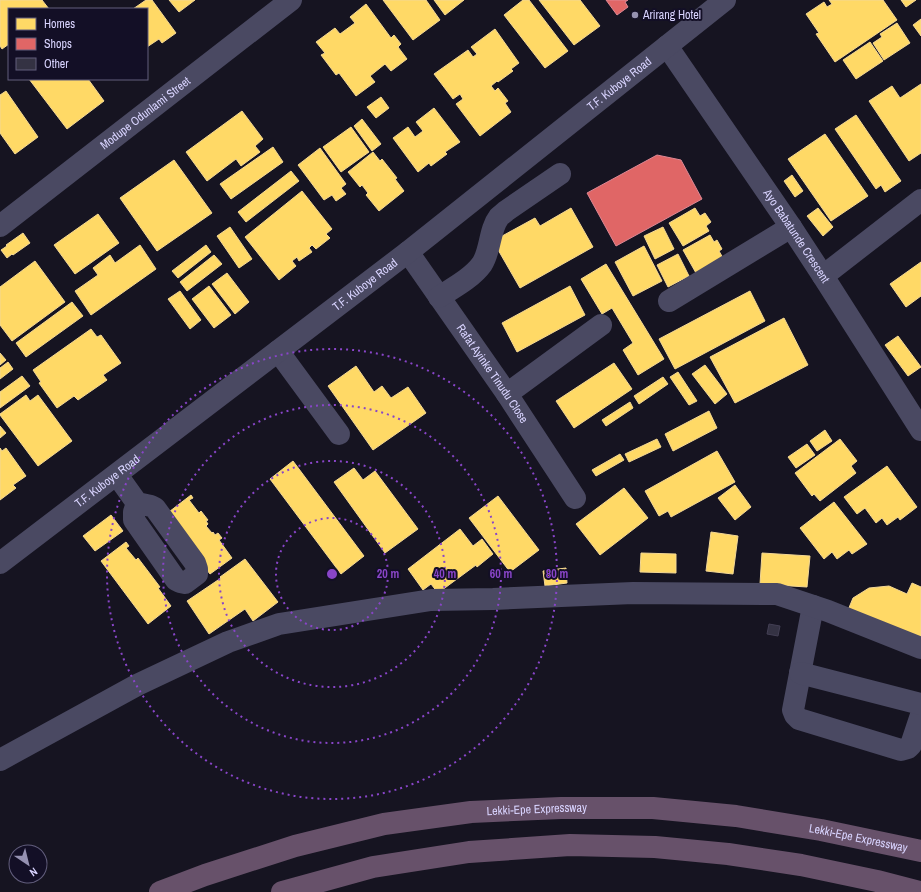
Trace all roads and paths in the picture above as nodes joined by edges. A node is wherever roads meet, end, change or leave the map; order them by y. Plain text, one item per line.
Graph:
1 (291, 0) edge
2 (725, 0) edge
3 (667, 46) junction
4 (560, 174) dead end
5 (921, 200) edge
6 (0, 226) edge
7 (791, 227) junction
8 (408, 252) junction
9 (823, 276) junction
10 (439, 297) junction
11 (669, 301) dead end
12 (601, 325) dead end
13 (278, 351) junction
14 (507, 394) junction
15 (921, 430) edge
16 (340, 434) dead end
17 (117, 475) junction
18 (575, 498) dead end
19 (137, 503) dead end
20 (0, 564) edge
21 (812, 606) junction
22 (921, 648) edge
23 (800, 673) junction
24 (921, 704) edge
25 (921, 715) edge
26 (0, 760) edge
27 (921, 851) edge
28 (160, 892) edge
29 (282, 892) edge
30 (920, 892) edge

1 - 6 street, Modupe Odunlami Street
2 - 3 street, T.F. Kuboye Road
3 - 7 street, Ayo Babatunde Crescent
3 - 8 street, T.F. Kuboye Road
4 - 10 street
5 - 9 street
7 - 9 street, Ayo Babatunde Crescent
7 - 11 street
8 - 10 street, Rafat Ayinke Tinudu Close
8 - 13 street, T.F. Kuboye Road
9 - 15 street, Ayo Babatunde Crescent
10 - 14 street, Rafat Ayinke Tinudu Close
12 - 14 street
13 - 16 street
13 - 17 street, T.F. Kuboye Road
14 - 18 street, Rafat Ayinke Tinudu Close
17 - 19 street
17 - 20 street, T.F. Kuboye Road
21 - 22 street
21 - 23 street
21 - 26 street
23 - 24 street
23 - 25 street
27 - 28 highway, Lekki-Epe Expressway
29 - 30 highway

